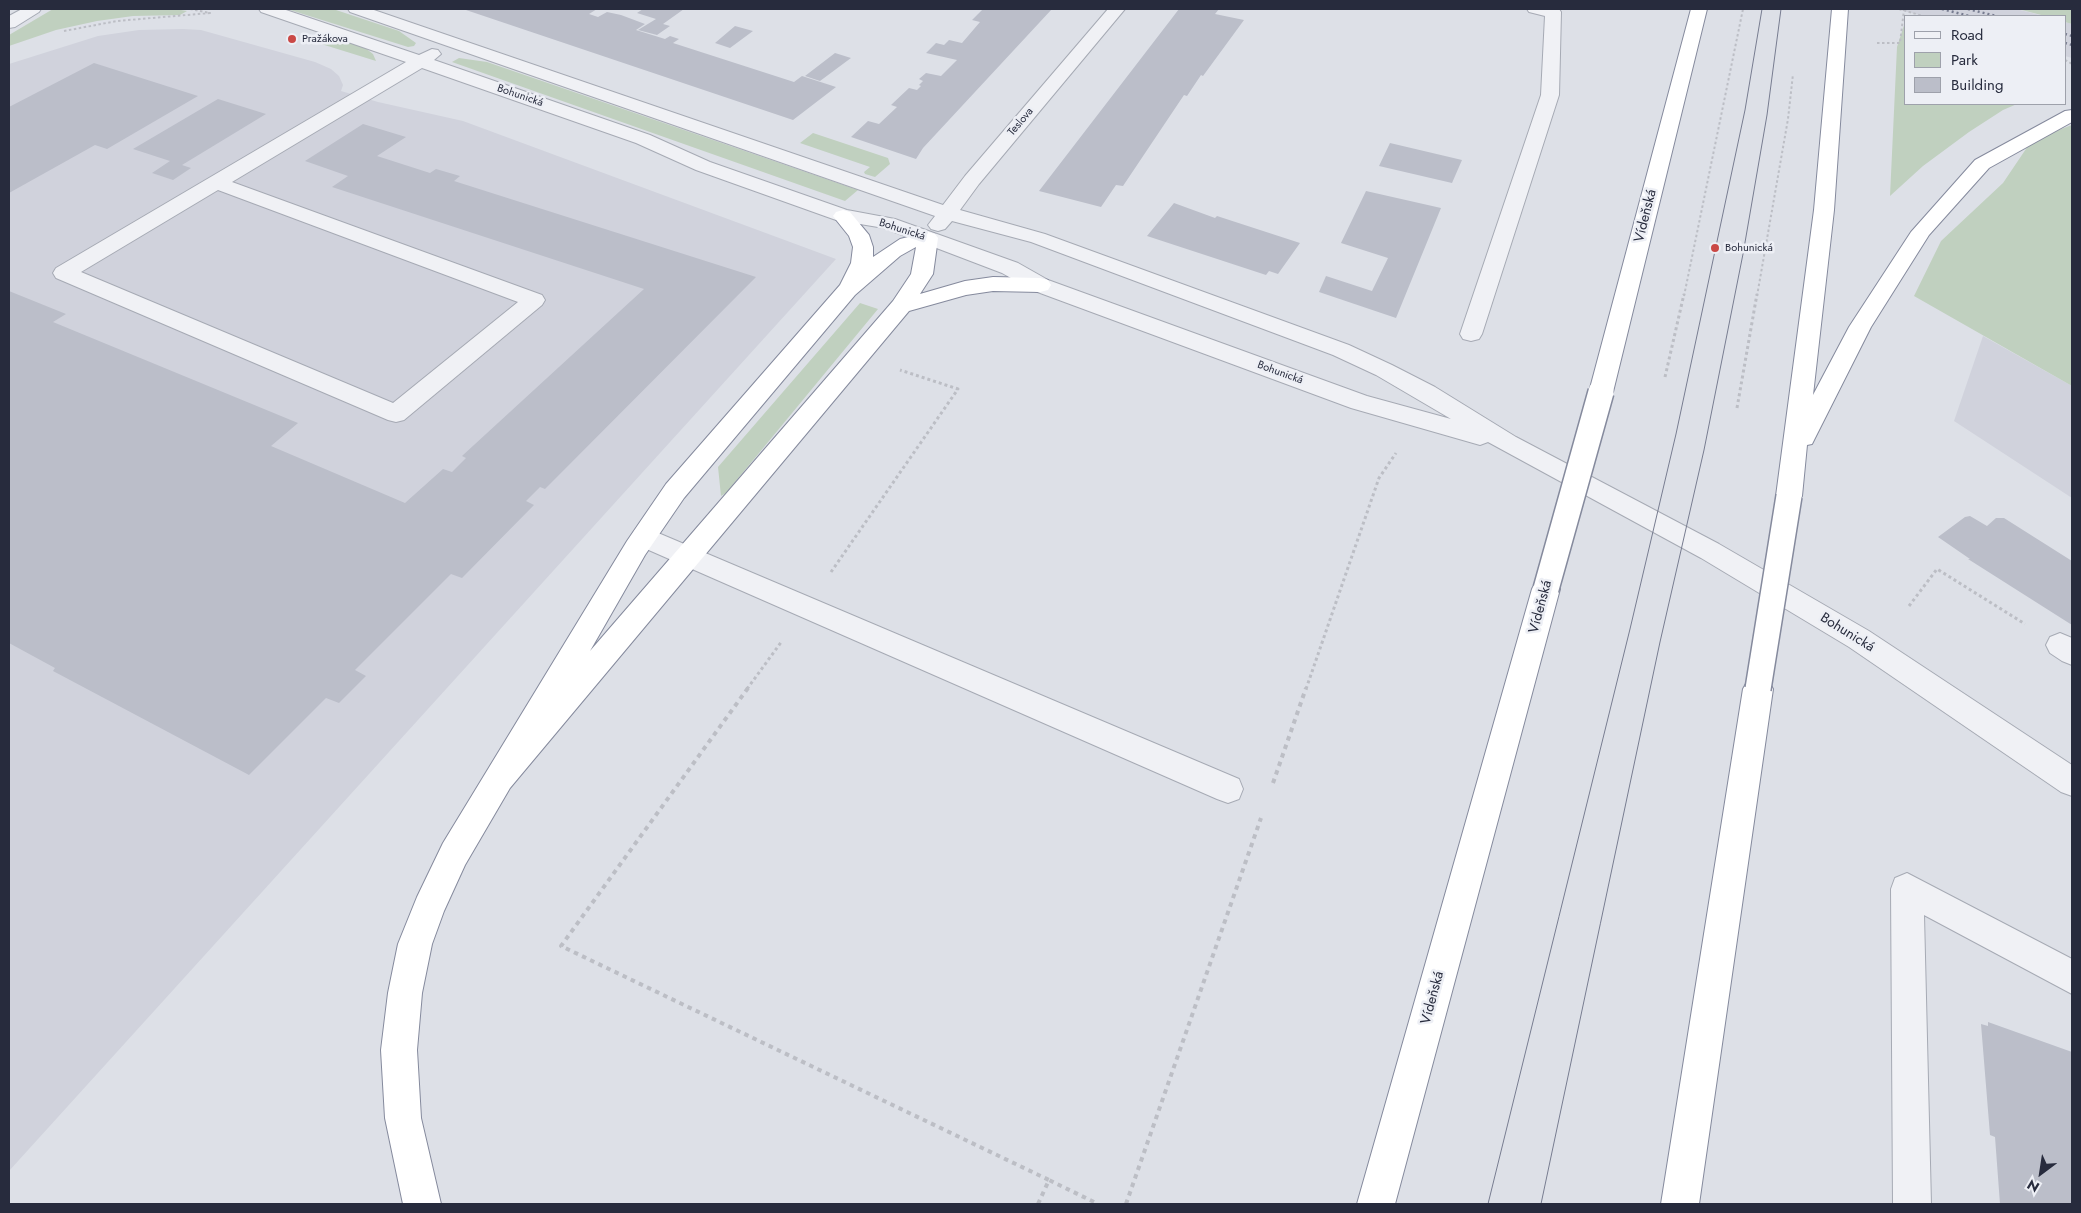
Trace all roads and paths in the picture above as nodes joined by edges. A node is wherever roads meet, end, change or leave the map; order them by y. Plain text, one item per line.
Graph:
1 (33, 9) edge
2 (190, 9) edge
3 (267, 9) edge
4 (356, 9) edge
5 (1117, 9) edge
6 (1700, 9) edge
7 (1743, 9) edge
8 (1840, 9) edge
9 (1899, 9) edge
10 (1544, 10) edge
11 (1904, 10) junction
12 (1920, 15) edge
13 (9, 23) edge
14 (60, 32) dead end
15 (453, 42) junction
16 (1900, 43) dead end
17 (421, 60) junction
18 (1793, 73) dead end
19 (2072, 115) edge
20 (214, 182) junction
21 (947, 213) junction
22 (843, 216) junction
23 (928, 238) junction
24 (1040, 284) junction
25 (847, 290) junction
26 (902, 306) junction
27 (1471, 334) dead end
28 (900, 370) dead end
29 (1665, 377) dead end
30 (1738, 408) dead end
31 (1507, 443) junction
32 (1396, 454) dead end
33 (1795, 455) junction
34 (644, 536) junction
35 (687, 555) junction
36 (1909, 606) dead end
37 (806, 607) junction
38 (2066, 649) edge
39 (499, 778) junction
40 (2072, 782) edge
41 (1228, 788) dead end
42 (1270, 789) dead end
43 (1264, 808) dead end
44 (2072, 977) edge
45 (1049, 1180) junction
46 (1680, 1202) edge
47 (422, 1204) edge
48 (1038, 1204) edge
49 (1098, 1204) edge
50 (1126, 1204) edge
51 (1376, 1204) edge
52 (1912, 1204) edge

1 - 13 street
2 - 14 path
3 - 17 street, Bohunická
4 - 15 street, Bohunická
5 - 21 street, Teslova
6 - 51 highway, Vídeňská, bridge
7 - 29 path
8 - 33 highway
9 - 11 path
10 - 27 street
11 - 12 path
11 - 16 path
15 - 17 street
15 - 21 street, Bohunická
17 - 20 street
17 - 22 street, Bohunická
18 - 30 path
19 - 33 highway
20 - 20 street
21 - 23 street, Teslova
21 - 31 street, Bohunická
22 - 23 street, Bohunická
22 - 25 highway
23 - 24 street, Bohunická
23 - 25 highway
23 - 26 highway
24 - 26 highway
24 - 31 street, Bohunická
25 - 34 highway
26 - 35 highway
28 - 37 path
31 - 40 street, Bohunická
32 - 42 path
33 - 46 highway, bridge
34 - 35 street
34 - 39 highway
35 - 37 street
35 - 39 highway
36 - 38 path
37 - 41 street
37 - 45 path
39 - 47 highway
43 - 50 path
44 - 52 street
45 - 48 path
45 - 49 path

